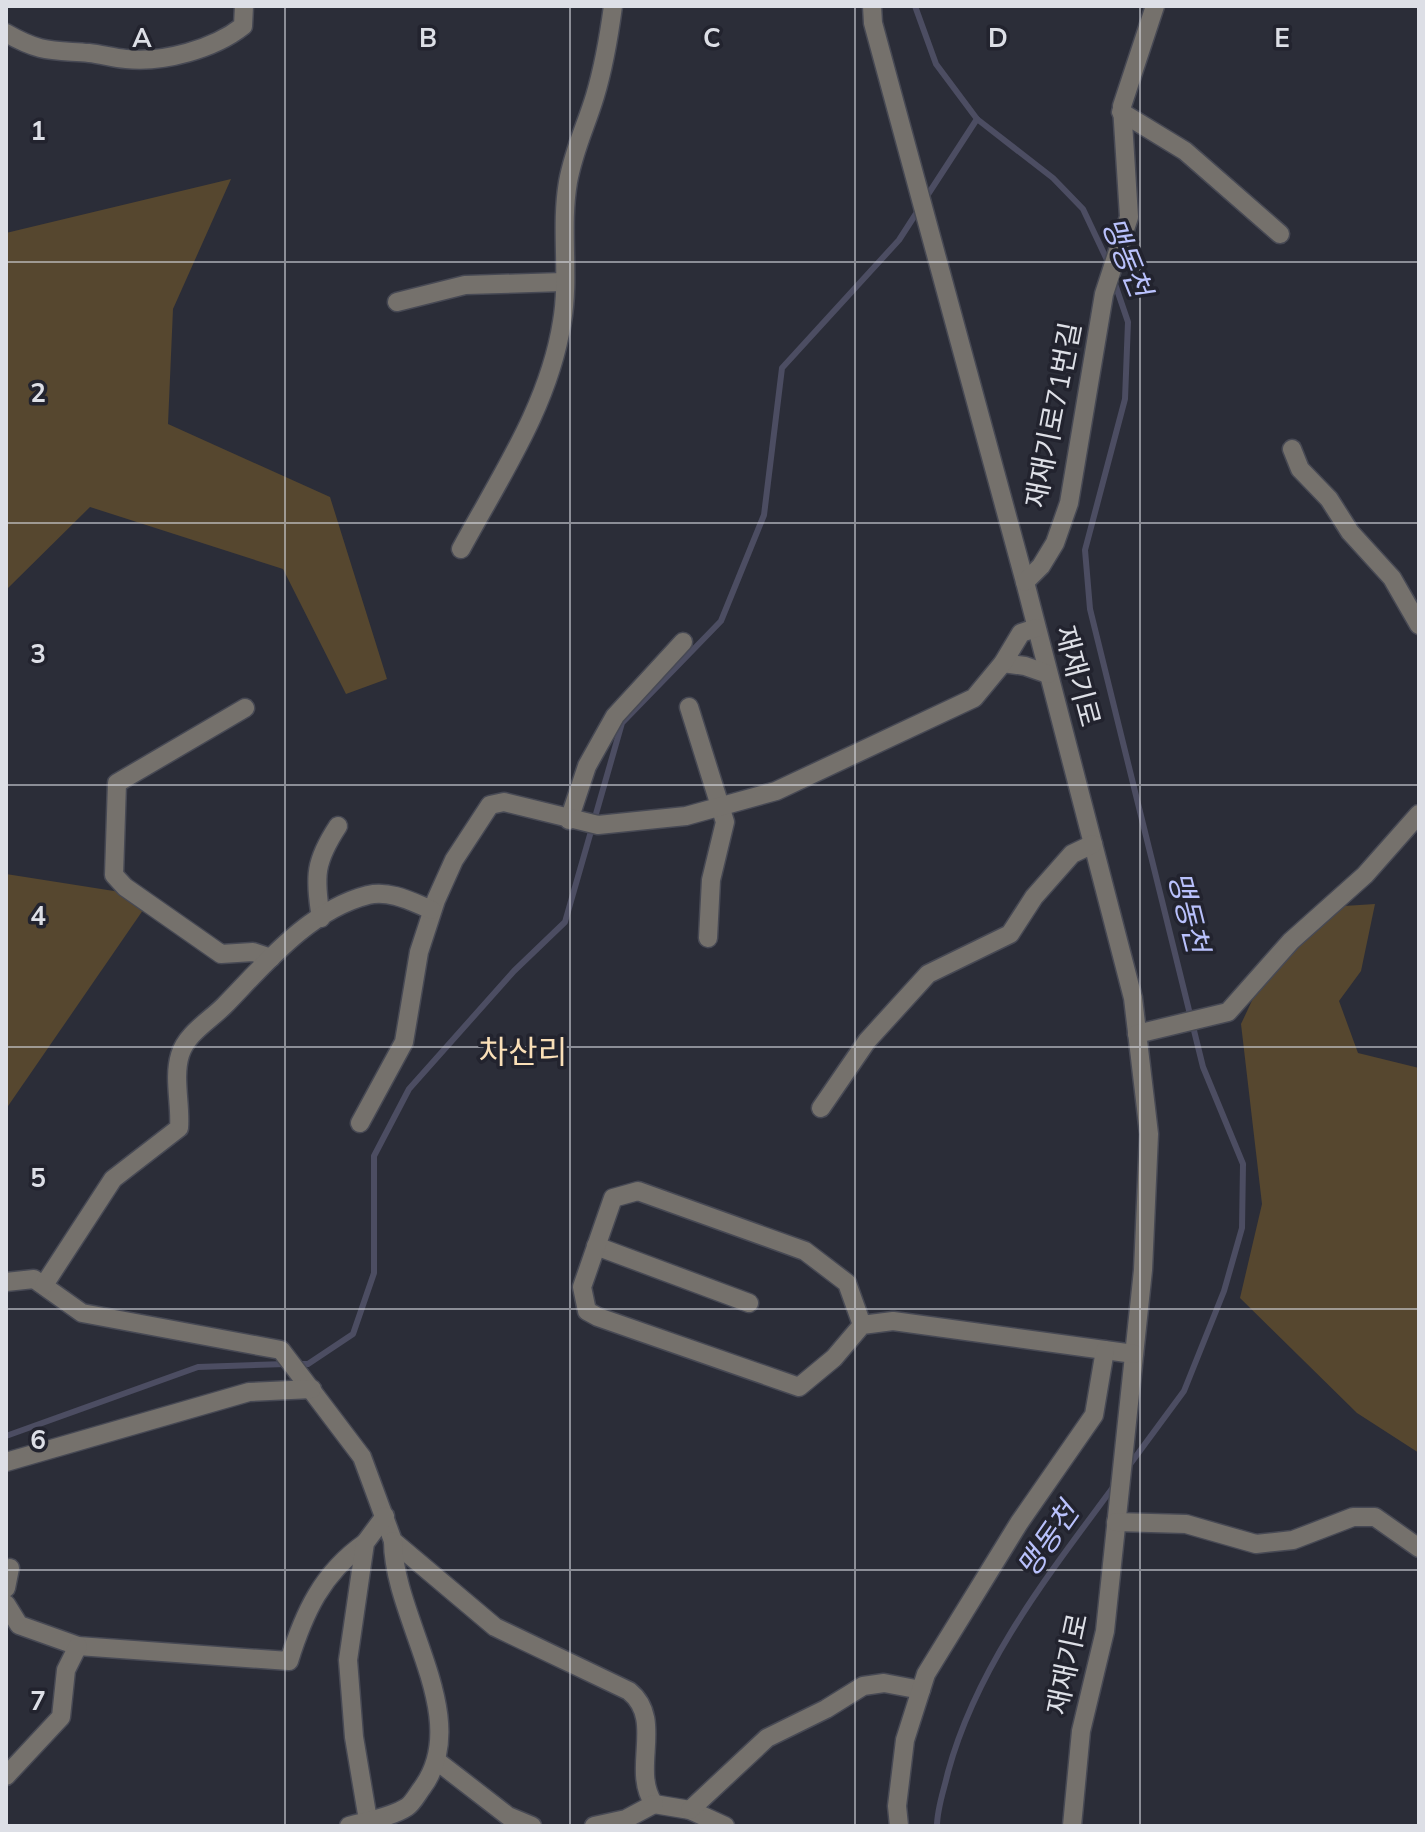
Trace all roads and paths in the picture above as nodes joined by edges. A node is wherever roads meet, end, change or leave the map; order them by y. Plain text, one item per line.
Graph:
1 (244, 6) edge
2 (613, 6) edge
3 (872, 6) edge
4 (1155, 6) edge
5 (6, 33) edge
6 (1121, 112) junction
7 (1280, 234) dead end
8 (563, 282) junction
9 (397, 302) dead end
10 (1292, 449) dead end
11 (461, 549) dead end
12 (1025, 582) junction
13 (1419, 625) edge
14 (1036, 628) junction
15 (683, 642) dead end
16 (1003, 663) junction
17 (1048, 674) junction
18 (689, 707) dead end
19 (245, 708) dead end
20 (722, 805) junction
21 (1419, 814) edge
22 (582, 822) junction
23 (338, 826) dead end
24 (1093, 844) junction
25 (432, 910) junction
26 (321, 918) junction
27 (708, 938) dead end
28 (271, 958) junction
29 (1137, 1034) junction
30 (821, 1108) dead end
31 (360, 1123) dead end
32 (596, 1246) junction
33 (6, 1282) edge
34 (44, 1285) junction
35 (749, 1303) dead end
36 (862, 1325) junction
37 (1105, 1350) junction
38 (1133, 1363) junction
39 (307, 1381) junction
40 (6, 1462) edge
41 (385, 1516) junction
42 (1116, 1517) junction
43 (393, 1541) junction
44 (365, 1543) junction
45 (1419, 1548) edge
46 (10, 1568) dead end
47 (6, 1588) edge
48 (6, 1604) edge
49 (78, 1646) junction
50 (921, 1690) junction
51 (437, 1761) junction
52 (6, 1776) edge
53 (654, 1804) junction
54 (690, 1810) junction
55 (368, 1820) junction
56 (349, 1826) edge
57 (532, 1826) edge
58 (594, 1826) edge
59 (725, 1826) edge
60 (899, 1826) edge
61 (1072, 1826) edge

1 - 5 street
2 - 8 street
3 - 12 street, 재재기로
4 - 6 street
6 - 7 street
6 - 12 street, 재재기로71번길
8 - 9 street
8 - 11 street
10 - 13 street
12 - 14 street, 재재기로
14 - 16 street
14 - 17 street, 재재기로
15 - 22 street
16 - 17 street
16 - 20 street
17 - 24 street, 재재기로
18 - 20 street
19 - 28 street
20 - 22 street
20 - 27 street
21 - 29 street
22 - 25 street
23 - 26 street
24 - 29 street, 재재기로
24 - 30 street
25 - 26 street
25 - 31 street
26 - 28 street
28 - 34 street
29 - 38 street, 재재기로
32 - 35 street
32 - 36 street
32 - 36 street
33 - 34 street
34 - 39 street
36 - 37 street
37 - 38 street
37 - 50 street
38 - 42 street, 재재기로
39 - 40 street
39 - 41 street
41 - 43 street
41 - 44 street
42 - 45 street
42 - 61 street, 재재기로
43 - 51 street
43 - 53 street
44 - 49 street
44 - 55 street
46 - 47 street
48 - 49 street
49 - 52 street
50 - 54 street
50 - 60 street
51 - 55 street
51 - 57 street
53 - 54 street
53 - 58 street
54 - 59 street
55 - 56 street

